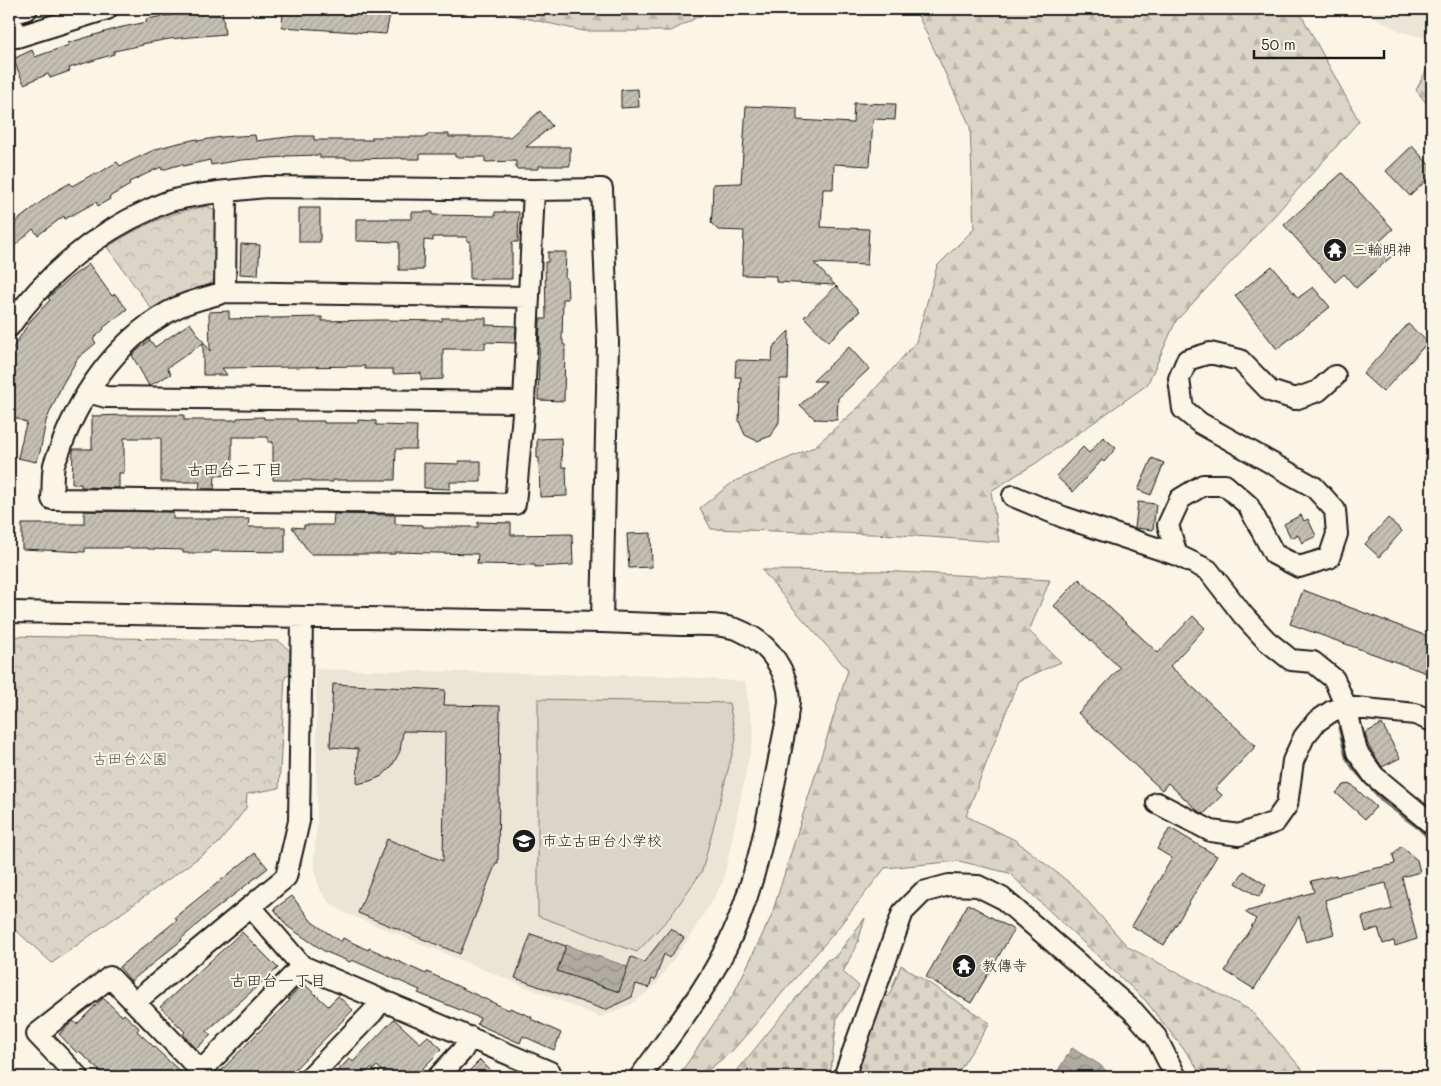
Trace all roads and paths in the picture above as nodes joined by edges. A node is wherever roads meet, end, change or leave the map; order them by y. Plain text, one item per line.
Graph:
1 (27, 9) edge
2 (107, 9) edge
3 (9, 15) edge
4 (534, 190) junction
5 (226, 191) junction
6 (225, 292) junction
7 (529, 297) junction
8 (9, 327) edge
9 (1335, 376) dead end
10 (88, 392) junction
11 (524, 402) junction
12 (1013, 496) dead end
13 (1177, 555) junction
14 (9, 612) edge
15 (302, 618) junction
16 (602, 622) junction
17 (1346, 707) junction
18 (1432, 721) edge
19 (1157, 803) dead end
20 (1432, 824) edge
21 (251, 907) junction
22 (302, 966) junction
23 (381, 1001) junction
24 (135, 1002) junction
25 (470, 1037) junction
26 (203, 1074) edge
27 (78, 1077) edge
28 (310, 1077) edge
29 (438, 1077) edge
30 (547, 1077) edge
31 (640, 1077) edge
32 (844, 1077) edge
33 (1176, 1077) edge

1 - 3 street
2 - 3 street
4 - 5 street
4 - 7 street
4 - 16 street
5 - 6 street
5 - 8 street
6 - 7 street
6 - 10 street
7 - 11 street
9 - 13 street
10 - 11 street
10 - 11 street
12 - 13 street
13 - 17 street
14 - 15 street
15 - 16 street
15 - 21 street
16 - 31 street
17 - 18 street
17 - 19 street
17 - 20 street
21 - 22 street
21 - 24 street
22 - 23 street
22 - 26 street
23 - 25 street
23 - 28 street
24 - 26 street
24 - 27 street
25 - 29 street
25 - 30 street
32 - 33 street

